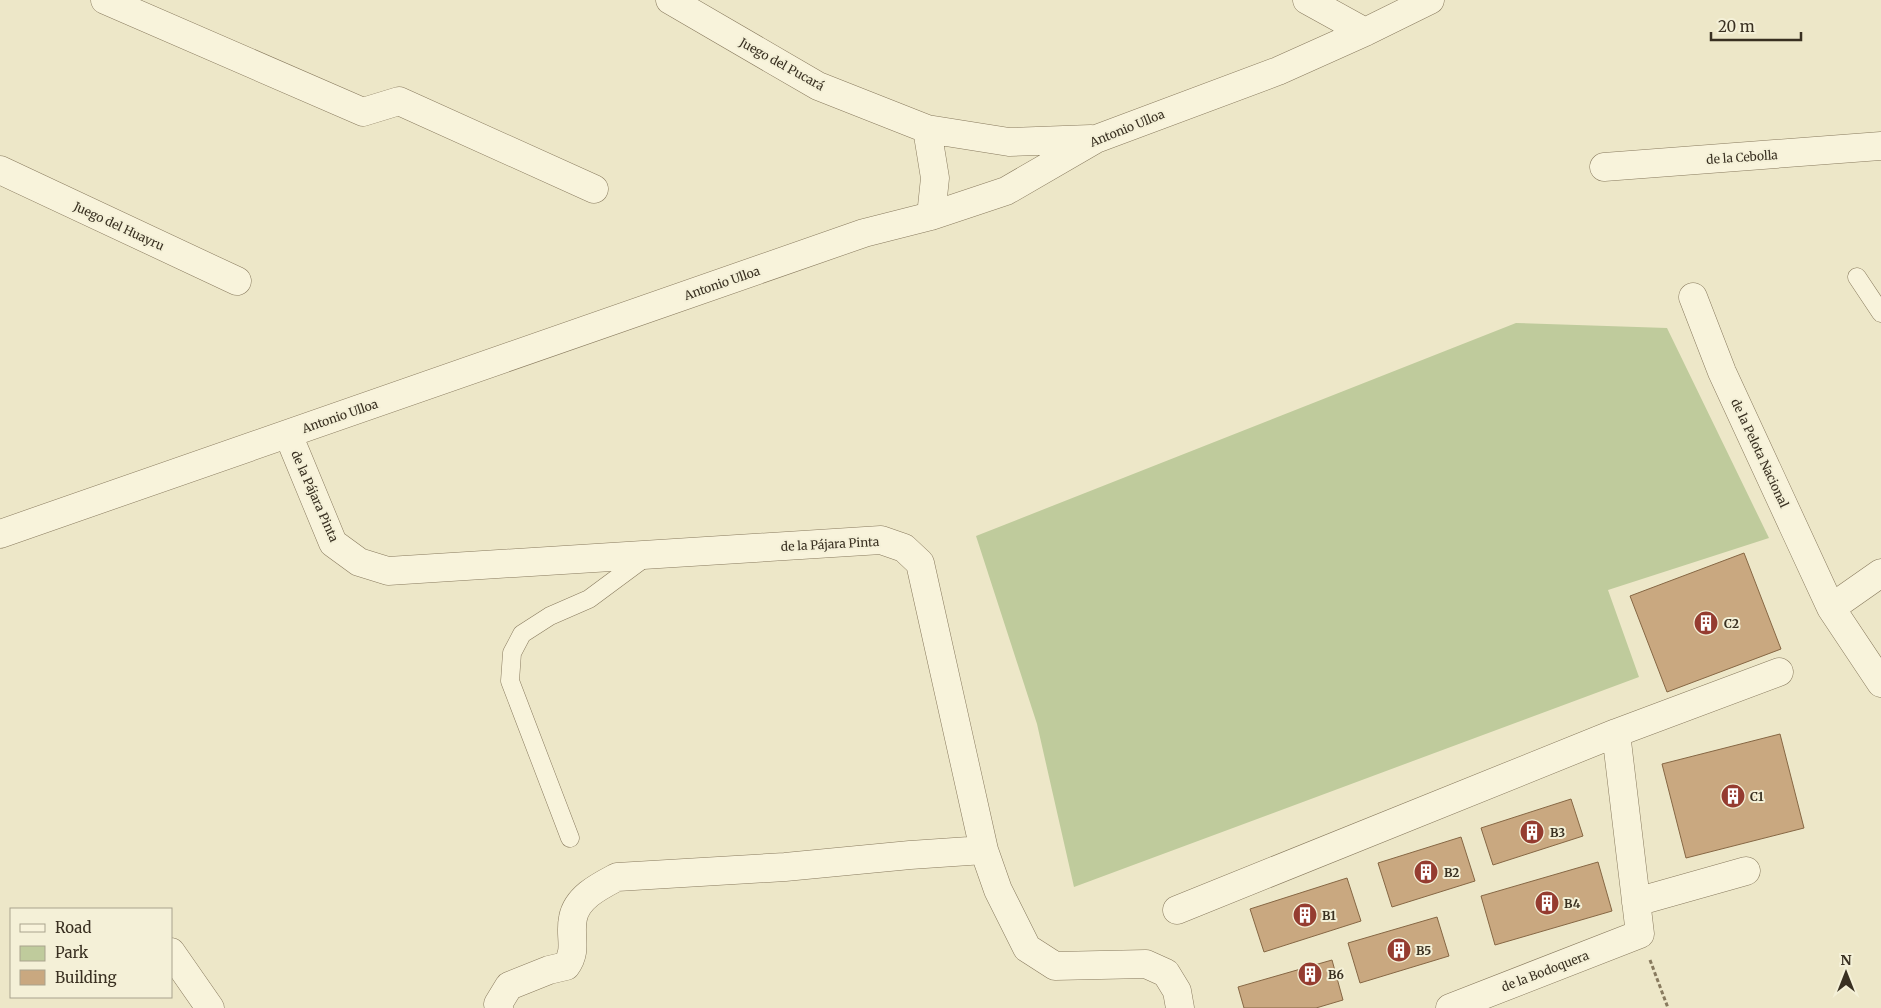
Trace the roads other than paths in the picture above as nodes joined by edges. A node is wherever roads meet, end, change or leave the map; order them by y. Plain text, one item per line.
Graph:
1 (105, 0) edge
2 (670, 0) edge
3 (1307, 0) edge
4 (1430, 0) edge
5 (1366, 32) junction
6 (927, 129) junction
7 (1096, 139) junction
8 (1881, 146) edge
9 (1604, 167) dead end
10 (0, 170) edge
11 (594, 189) dead end
12 (931, 216) junction
13 (1857, 278) dead end
14 (237, 281) dead end
15 (1693, 297) dead end
16 (1881, 313) edge
17 (288, 434) junction
18 (0, 534) edge
19 (650, 555) junction
20 (1881, 573) edge
21 (1831, 608) junction
22 (1779, 672) dead end
23 (1881, 683) edge
24 (1616, 733) junction
25 (570, 838) dead end
26 (984, 850) junction
27 (1746, 872) dead end
28 (1636, 902) junction
29 (1177, 910) dead end
30 (172, 953) edge
31 (210, 1008) edge
32 (499, 1008) edge
33 (1180, 1008) edge
34 (1450, 1008) edge

1 - 11 street
2 - 6 street, Juego del Pucará
3 - 5 street
4 - 5 street, Antonio Ulloa
5 - 7 street, Antonio Ulloa
6 - 7 street, Juego del Pucará
6 - 12 street
7 - 12 street, Antonio Ulloa
8 - 9 street, de la Cebolla
10 - 14 street, Juego del Huayru
12 - 17 street, Antonio Ulloa
13 - 16 lane
15 - 21 street, de la Pelota Nacional
17 - 18 street, Antonio Ulloa
17 - 19 street, de la Pájara Pinta
19 - 25 lane
19 - 26 street, de la Pájara Pinta
20 - 21 street
21 - 23 street, de la Pelota Nacional
22 - 24 street
24 - 28 street
24 - 29 street
26 - 32 street
26 - 33 street, de la Pájara Pinta
27 - 28 street
28 - 34 street, de la Bodoquera
30 - 31 street

